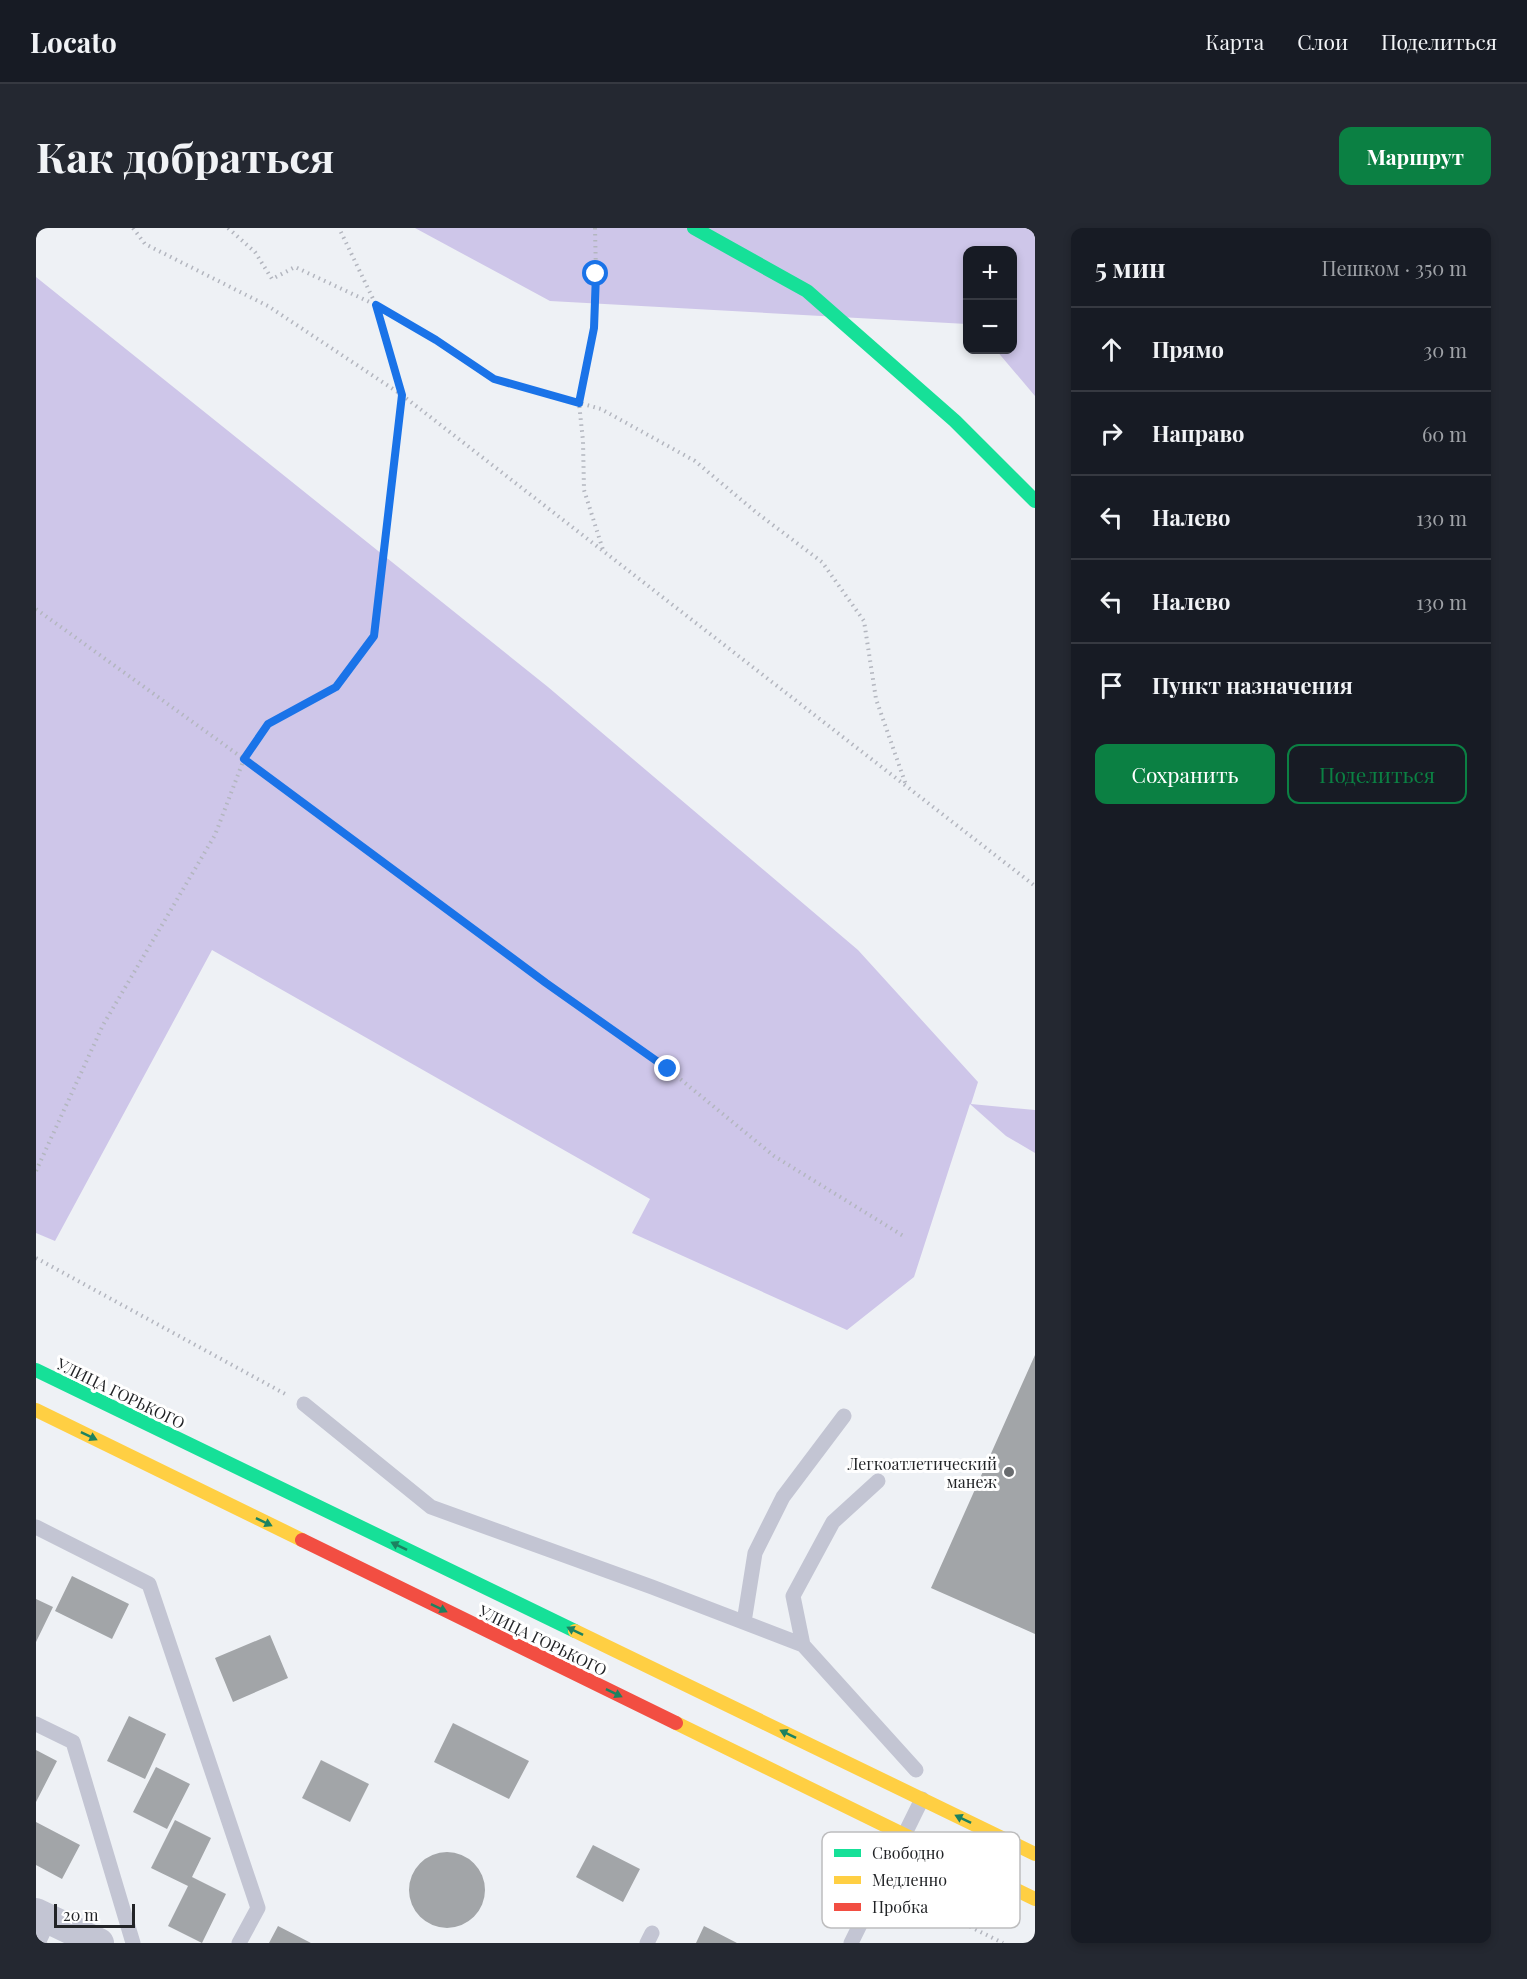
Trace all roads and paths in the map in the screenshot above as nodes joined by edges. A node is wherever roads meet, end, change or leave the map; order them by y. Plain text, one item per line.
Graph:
1 (133, 228) edge
2 (228, 228) edge
3 (339, 228) edge
4 (595, 228) edge
5 (694, 228) edge
6 (376, 305) junction
7 (402, 395) junction
8 (579, 403) junction
9 (1035, 501) edge
10 (604, 551) junction
11 (36, 609) edge
12 (244, 759) junction
13 (906, 786) junction
14 (1035, 886) edge
15 (36, 1172) edge
16 (905, 1237) dead end
17 (36, 1258) edge
18 (36, 1370) edge
19 (304, 1404) joint
20 (36, 1410) edge
21 (844, 1416) dead end
22 (878, 1481) dead end
23 (36, 1527) edge
24 (744, 1622) junction
25 (803, 1645) junction
26 (36, 1724) edge
27 (916, 1770) dead end
28 (922, 1799) junction
29 (898, 1832) edge
30 (906, 1832) edge
31 (990, 1832) edge
32 (1020, 1847) edge
33 (1035, 1854) edge
34 (1020, 1892) edge
35 (1035, 1899) edge
36 (41, 1925) edge
37 (858, 1928) edge
38 (973, 1928) edge
39 (99, 1943) edge
40 (133, 1943) edge
41 (239, 1943) edge
42 (851, 1943) edge
43 (1003, 1943) edge

1 - 7 path
2 - 6 path
3 - 6 path
4 - 8 path
5 - 9 main road
6 - 7 path
6 - 8 path
7 - 10 path
7 - 12 path
8 - 10 path
8 - 13 path
10 - 13 path
11 - 12 path
12 - 15 path
12 - 16 path
13 - 14 path
17 - 19 path
28 -> 18 main road, УЛИЦА ГОРЬКОГО
19 - 24 lane
20 -> 29 main road, УЛИЦА ГОРЬКОГО
21 - 24 lane
22 - 25 lane
23 - 41 lane
24 - 25 lane
25 - 27 lane
26 - 40 lane
28 - 30 lane
31 -> 28 main road, УЛИЦА ГОРЬКОГО
33 -> 32 main road, УЛИЦА ГОРЬКОГО
34 - 35 main road, УЛИЦА ГОРЬКОГО
36 - 39 street
37 - 42 lane
38 - 43 path

